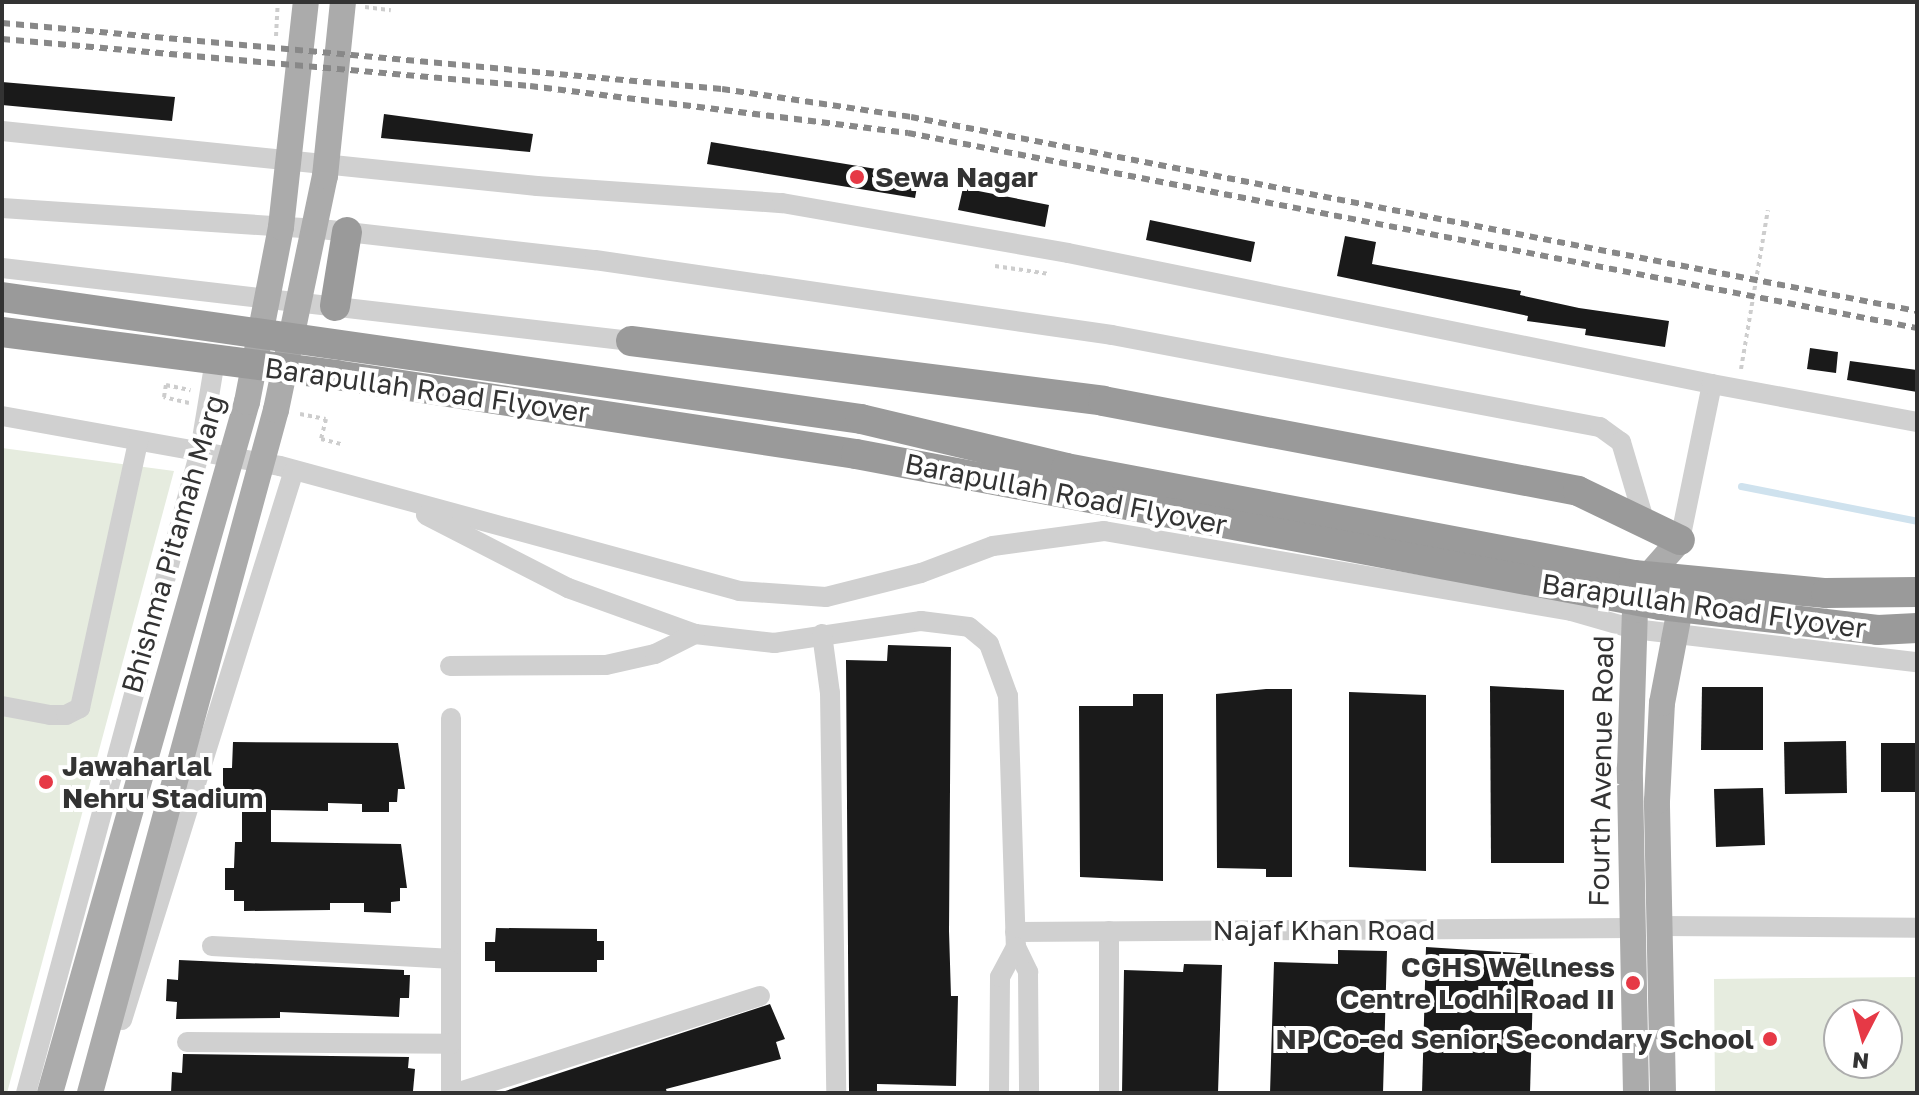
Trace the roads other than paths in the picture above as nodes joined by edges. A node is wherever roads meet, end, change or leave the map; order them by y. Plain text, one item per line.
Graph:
1 (306, 2) edge
2 (354, 5) edge
3 (2, 131) edge
4 (2, 208) edge
5 (347, 232) junction
6 (2, 268) edge
7 (2, 297) edge
8 (335, 306) junction
9 (2, 332) edge
10 (631, 341) joint
11 (681, 348) junction
12 (215, 360) junction
13 (776, 360) junction
14 (1712, 384) junction
15 (673, 393) junction
16 (768, 406) junction
17 (2, 416) edge
18 (1917, 422) edge
19 (138, 441) junction
20 (200, 451) junction
21 (294, 470) junction
22 (398, 499) junction
23 (1645, 523) junction
24 (1680, 540) junction
25 (1917, 592) edge
26 (1639, 596) junction
27 (1685, 596) junction
28 (1571, 611) junction
29 (1634, 629) junction
30 (1677, 631) junction
31 (1917, 631) edge
32 (695, 634) junction
33 (822, 634) junction
34 (1917, 662) edge
35 (450, 666) dead end
36 (2, 706) edge
37 (451, 718) dead end
38 (1661, 926) junction
39 (1632, 928) junction
40 (1917, 928) edge
41 (1109, 931) junction
42 (1016, 939) junction
43 (212, 946) dead end
44 (449, 959) junction
45 (760, 996) dead end
46 (187, 1042) dead end
47 (451, 1044) junction
48 (53, 1083) edge
49 (92, 1086) edge
50 (26, 1093) edge
51 (453, 1093) edge
52 (836, 1093) edge
53 (999, 1093) edge
54 (1029, 1093) edge
55 (1109, 1093) edge
56 (1636, 1093) edge
57 (1663, 1093) edge

1 - 48 main road, Bhishma Pitamah Marg
2 - 49 main road
3 - 14 street
4 - 5 street
5 - 8 highway
5 - 23 street
6 - 8 street
7 - 15 highway, Barapullah Road Flyover
8 - 10 street
9 - 12 highway, Barapullah Road Flyover
10 - 11 highway
11 - 13 highway
11 - 15 highway
12 - 20 street
12 - 31 highway, Barapullah Road Flyover
13 - 16 highway
13 - 23 highway
14 - 18 street
14 - 24 street
15 - 16 highway, Barapullah Road Flyover
16 - 25 highway, Barapullah Road Flyover
17 - 19 street
19 - 20 street
19 - 36 street
20 - 21 street
20 - 50 street
21 - 22 street
21 - 49 street
22 - 28 street
22 - 32 street
23 - 24 highway
24 - 26 main road, Fourth Avenue Road
24 - 27 main road, Fourth Avenue Road
26 - 27 street
26 - 28 street
26 - 29 main road, Fourth Avenue Road
27 - 30 main road, Fourth Avenue Road
27 - 31 street
28 - 29 street
29 - 30 street
29 - 39 main road, Fourth Avenue Road
30 - 34 street
30 - 38 main road, Fourth Avenue Road
32 - 33 street
32 - 35 street
33 - 42 street
33 - 52 street
37 - 44 street
38 - 40 street
38 - 57 main road, Fourth Avenue Road
39 - 41 street, Najaf Khan Road
39 - 56 main road, Fourth Avenue Road
41 - 42 street, Najaf Khan Road
41 - 55 street
42 - 53 street
42 - 54 street
43 - 44 street
44 - 47 street
45 - 51 street
46 - 47 street
47 - 51 street

